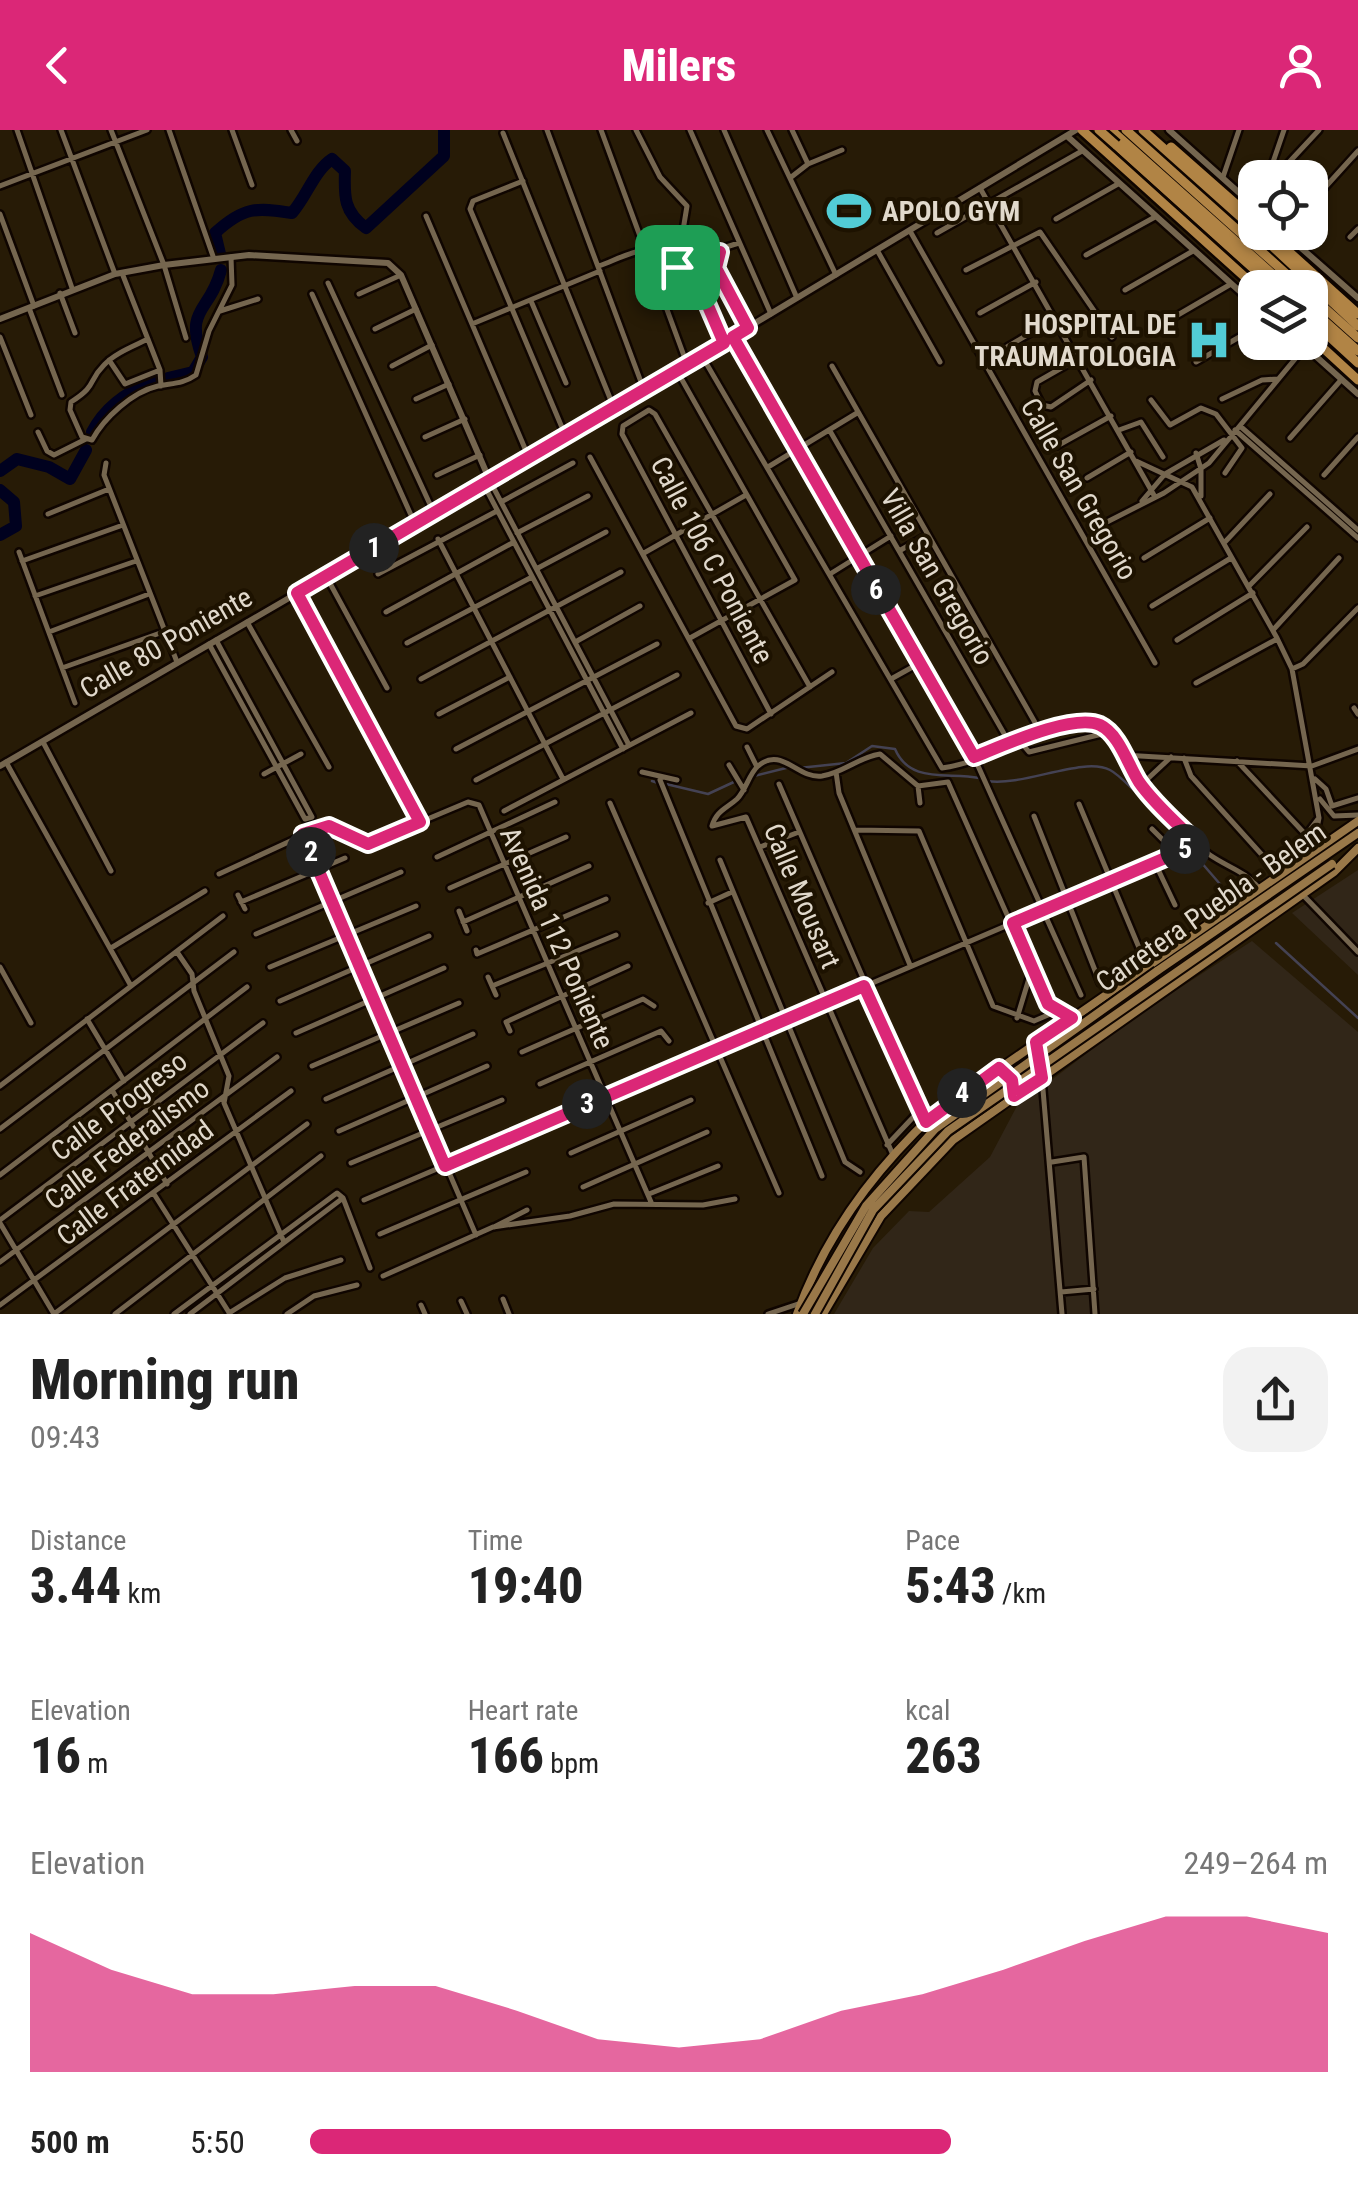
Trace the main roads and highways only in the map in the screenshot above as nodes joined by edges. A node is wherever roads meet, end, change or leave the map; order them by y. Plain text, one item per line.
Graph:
1 (1079, 130) edge
2 (1105, 130) edge
3 (1126, 130) edge
4 (1143, 130) edge
5 (1152, 130) edge
6 (1238, 207) edge
7 (1238, 215) edge
8 (1276, 250) edge
9 (1288, 250) edge
10 (1255, 270) edge
11 (1267, 270) edge
12 (1282, 270) edge
13 (1238, 271) edge
14 (1328, 311) edge
15 (1358, 314) edge
16 (1328, 324) edge
17 (1358, 326) edge
18 (1328, 336) edge
19 (1358, 338) edge
20 (1358, 350) edge
21 (1328, 352) edge
22 (1358, 363) edge
23 (1358, 380) edge
24 (1358, 818) edge
25 (1358, 834) edge
26 (1358, 848) edge
27 (1060, 1026) junction
28 (1074, 1054) junction
29 (999, 1068) junction
30 (1014, 1096) junction
31 (801, 1311) edge
32 (814, 1314) edge
33 (823, 1314) edge

1 - 13 highway, bridge
2 - 10 highway, bridge
2 - 11 highway
3 - 12 highway
4 - 7 highway
5 - 6 highway
8 - 17 highway
9 - 15 highway
14 - 19 highway
16 - 20 highway
18 - 22 highway
21 - 23 highway
24 - 27 main road
25 - 31 main road, Carretera Puebla - Belem, bridge
26 - 28 main road
26 - 32 main road, Carretera Puebla - Belem, bridge
27 - 28 main road
27 - 29 main road
28 - 30 main road
29 - 30 main road
29 - 31 main road
30 - 33 main road

